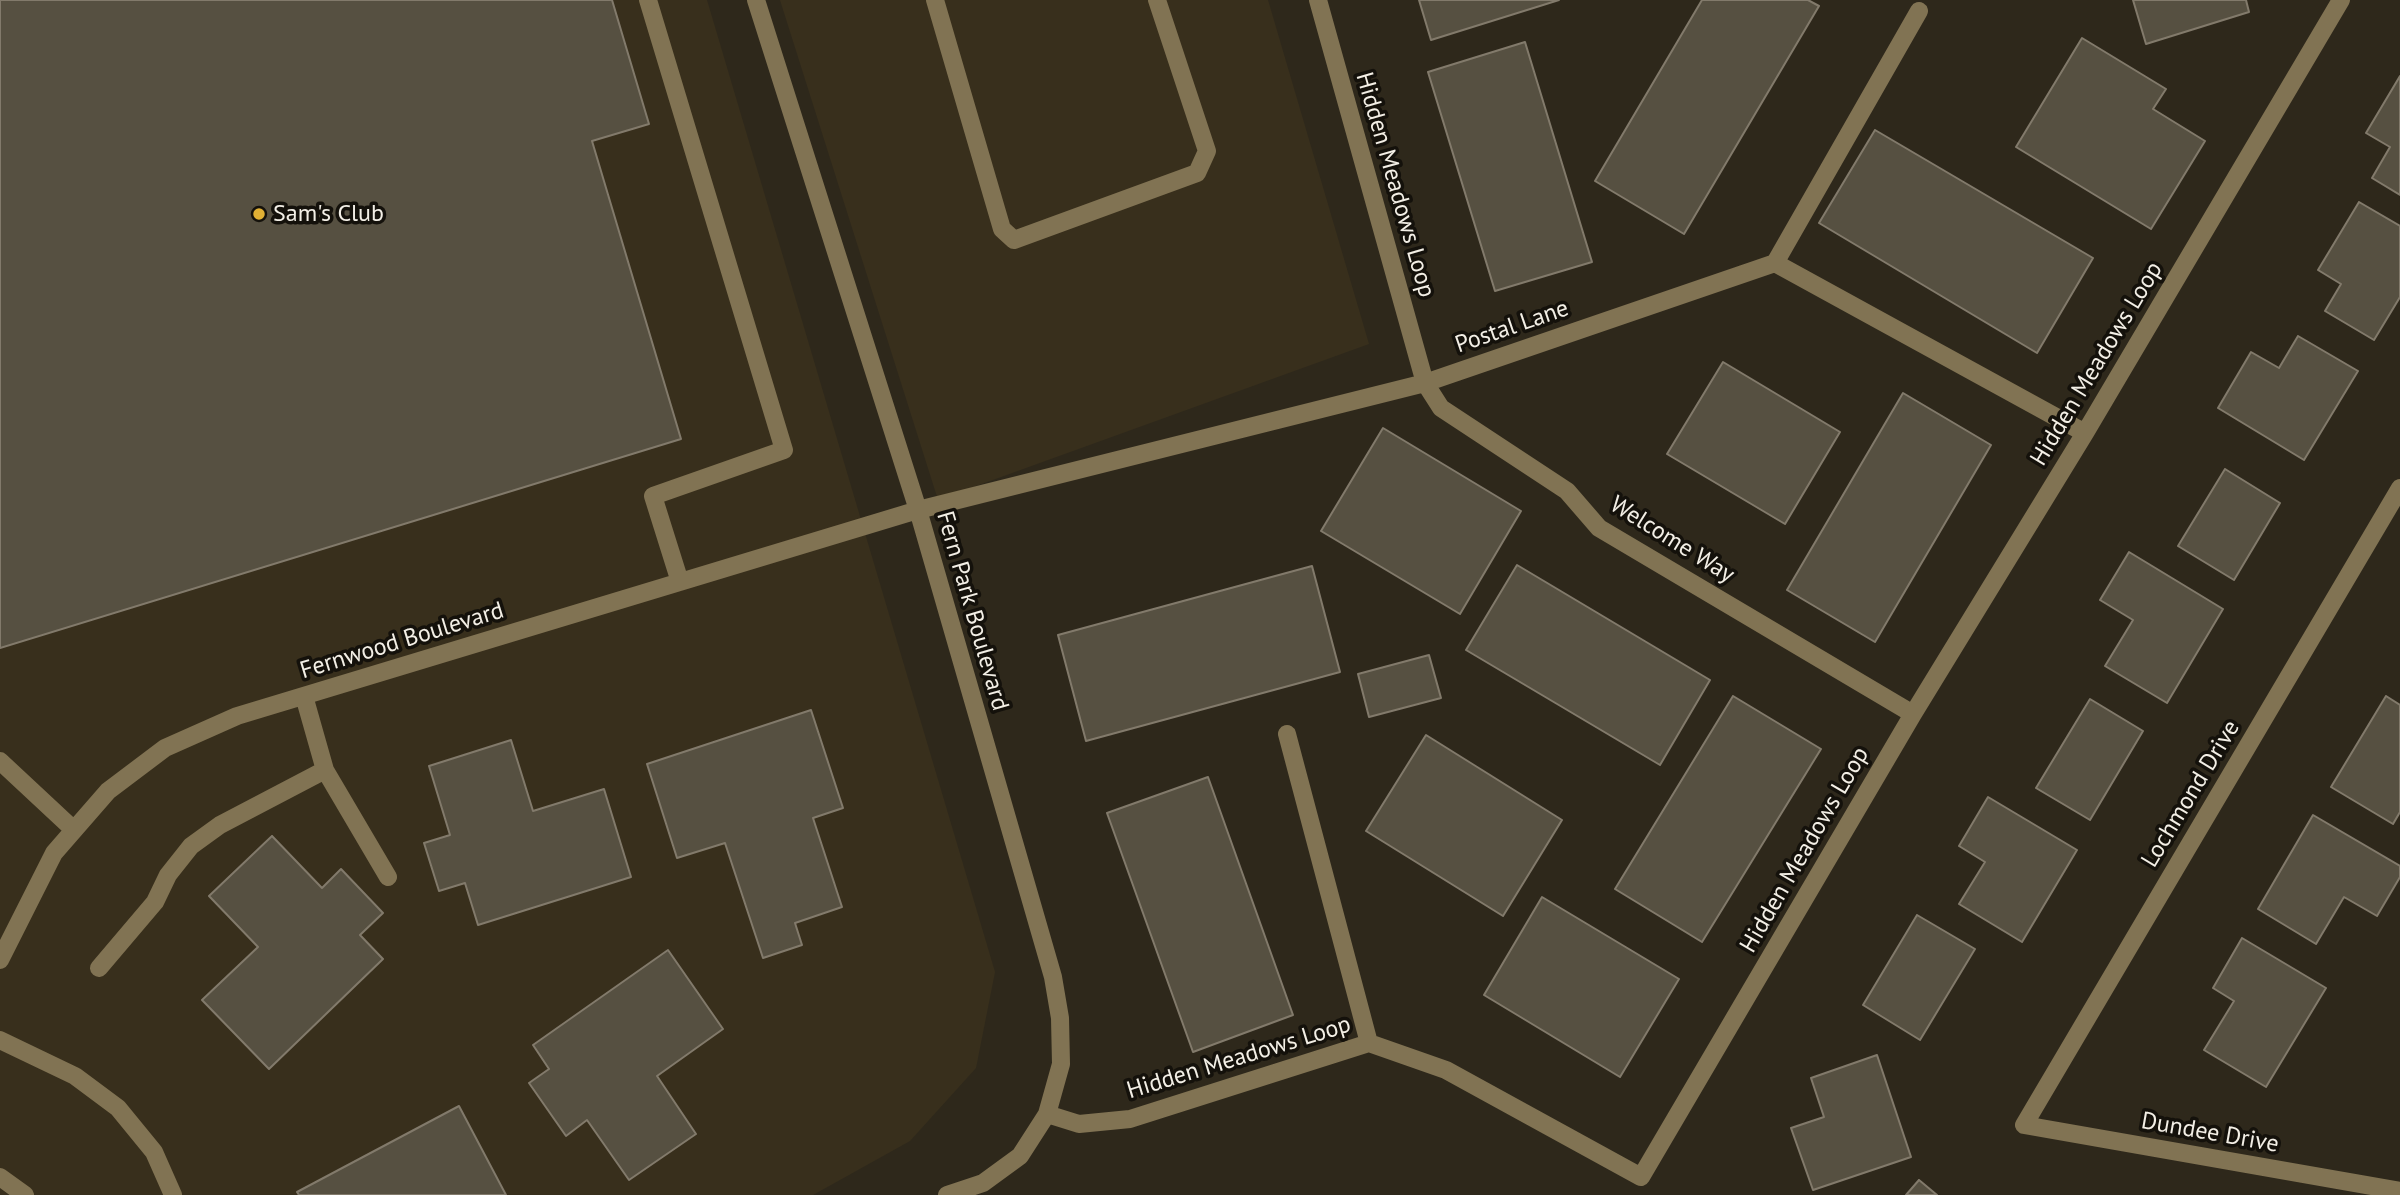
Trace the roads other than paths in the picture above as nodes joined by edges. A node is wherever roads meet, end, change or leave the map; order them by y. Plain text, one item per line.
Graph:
1 (648, 0) edge
2 (756, 0) edge
3 (935, 0) edge
4 (1157, 0) edge
5 (1318, 0) edge
6 (2341, 0) edge
7 (1919, 11) dead end
8 (1775, 262) junction
9 (1425, 383) junction
10 (2085, 433) junction
11 (2400, 488) edge
12 (918, 510) junction
13 (680, 582) junction
14 (304, 696) junction
15 (1913, 714) junction
16 (1287, 734) dead end
17 (0, 761) edge
18 (325, 770) junction
19 (74, 830) junction
20 (388, 877) dead end
21 (0, 960) edge
22 (99, 968) dead end
23 (0, 1040) edge
24 (1369, 1043) junction
25 (1047, 1114) junction
26 (2024, 1125) joint
27 (0, 1177) edge
28 (2392, 1192) edge
29 (25, 1195) edge
30 (173, 1195) edge
31 (947, 1195) edge

1 - 13 street
2 - 12 street, Fern Park Boulevard
3 - 4 street
5 - 9 street, Hidden Meadows Loop
6 - 10 street, Hidden Meadows Loop
7 - 8 street
8 - 9 street, Postal Lane
8 - 10 street
9 - 12 street, Postal Lane
9 - 15 street, Welcome Way
10 - 15 street, Hidden Meadows Loop
11 - 26 street, Lochmond Drive
12 - 13 street, Fernwood Boulevard
12 - 25 street, Fern Park Boulevard
13 - 14 street, Fernwood Boulevard
14 - 18 street
14 - 19 street, Fernwood Boulevard
15 - 24 street, Hidden Meadows Loop
16 - 24 street
17 - 19 street
18 - 20 street
18 - 22 street
19 - 21 street, Fernwood Boulevard
23 - 30 street
24 - 25 street, Hidden Meadows Loop
25 - 31 street, Fern Park Boulevard
26 - 28 street, Dundee Drive
27 - 29 street

